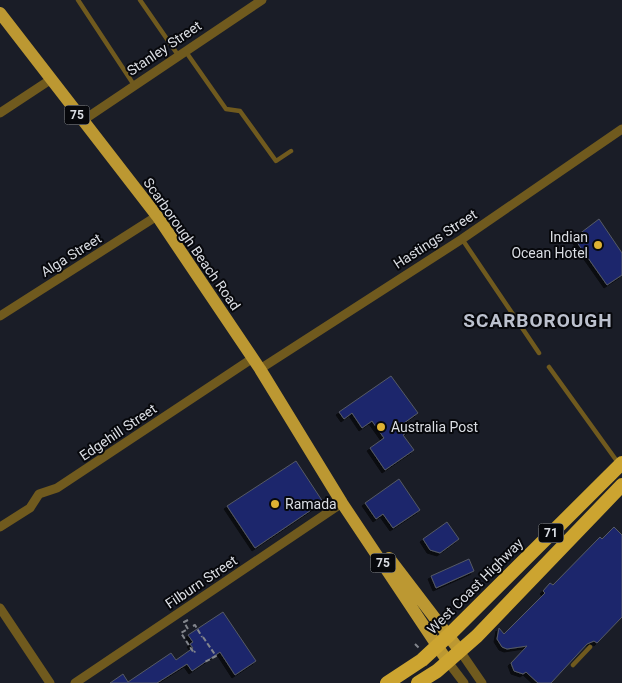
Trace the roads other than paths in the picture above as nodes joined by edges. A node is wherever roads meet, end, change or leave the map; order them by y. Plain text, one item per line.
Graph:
1 (78, 0) edge
2 (140, 0) edge
3 (262, 0) edge
4 (0, 13) edge
5 (181, 53) junction
6 (50, 80) junction
7 (134, 85) junction
8 (0, 113) edge
9 (82, 122) junction
10 (622, 129) edge
11 (291, 152) dead end
12 (157, 216) junction
13 (462, 239) junction
14 (0, 316) edge
15 (538, 353) dead end
16 (253, 358) junction
17 (548, 367) dead end
18 (260, 369) junction
19 (621, 464) edge
20 (622, 484) edge
21 (342, 503) junction
22 (0, 527) edge
23 (0, 608) edge
24 (449, 635) junction
25 (437, 646) junction
26 (590, 646) dead end
27 (460, 651) junction
28 (448, 662) junction
29 (573, 665) dead end
30 (50, 683) edge
31 (75, 683) edge
32 (387, 683) edge
33 (418, 683) edge
34 (464, 683) edge
35 (482, 683) edge

1 - 7 lane
2 - 5 lane
3 - 5 street, Stanley Street
4 - 6 main road, Scarborough Beach Road / 75
5 - 7 street, Stanley Street
5 - 11 lane
6 - 8 street
6 - 9 main road, Scarborough Beach Road / 75
7 - 9 street, Stanley Street
9 - 12 main road, Scarborough Beach Road / 75
10 - 13 street, Hastings Street
12 - 14 street, Alga Street
12 - 16 main road, Scarborough Beach Road / 75
13 - 15 lane
13 - 18 street, Hastings Street
16 - 18 main road, Scarborough Beach Road / 75
16 - 22 street, Edgehill Street
17 - 19 lane
18 - 21 main road, Scarborough Beach Road / 75
19 - 24 highway, West Coast Highway / 71
20 - 27 highway, 71
21 - 24 main road, Scarborough Beach Road / 75
21 - 25 main road, Scarborough Beach Road / 75
21 - 31 street, Filburn Street
23 - 30 street
24 - 25 highway, West Coast Highway / 71
24 - 27 main road, Scarborough Beach Road / 75
25 - 28 main road, Scarborough Beach Road / 75
25 - 32 highway, West Coast Highway / 71
26 - 29 lane
27 - 28 highway, 71
27 - 35 street, Scarborough Beach Road
28 - 33 highway, 71
28 - 34 street, Scarborough Beach Road

